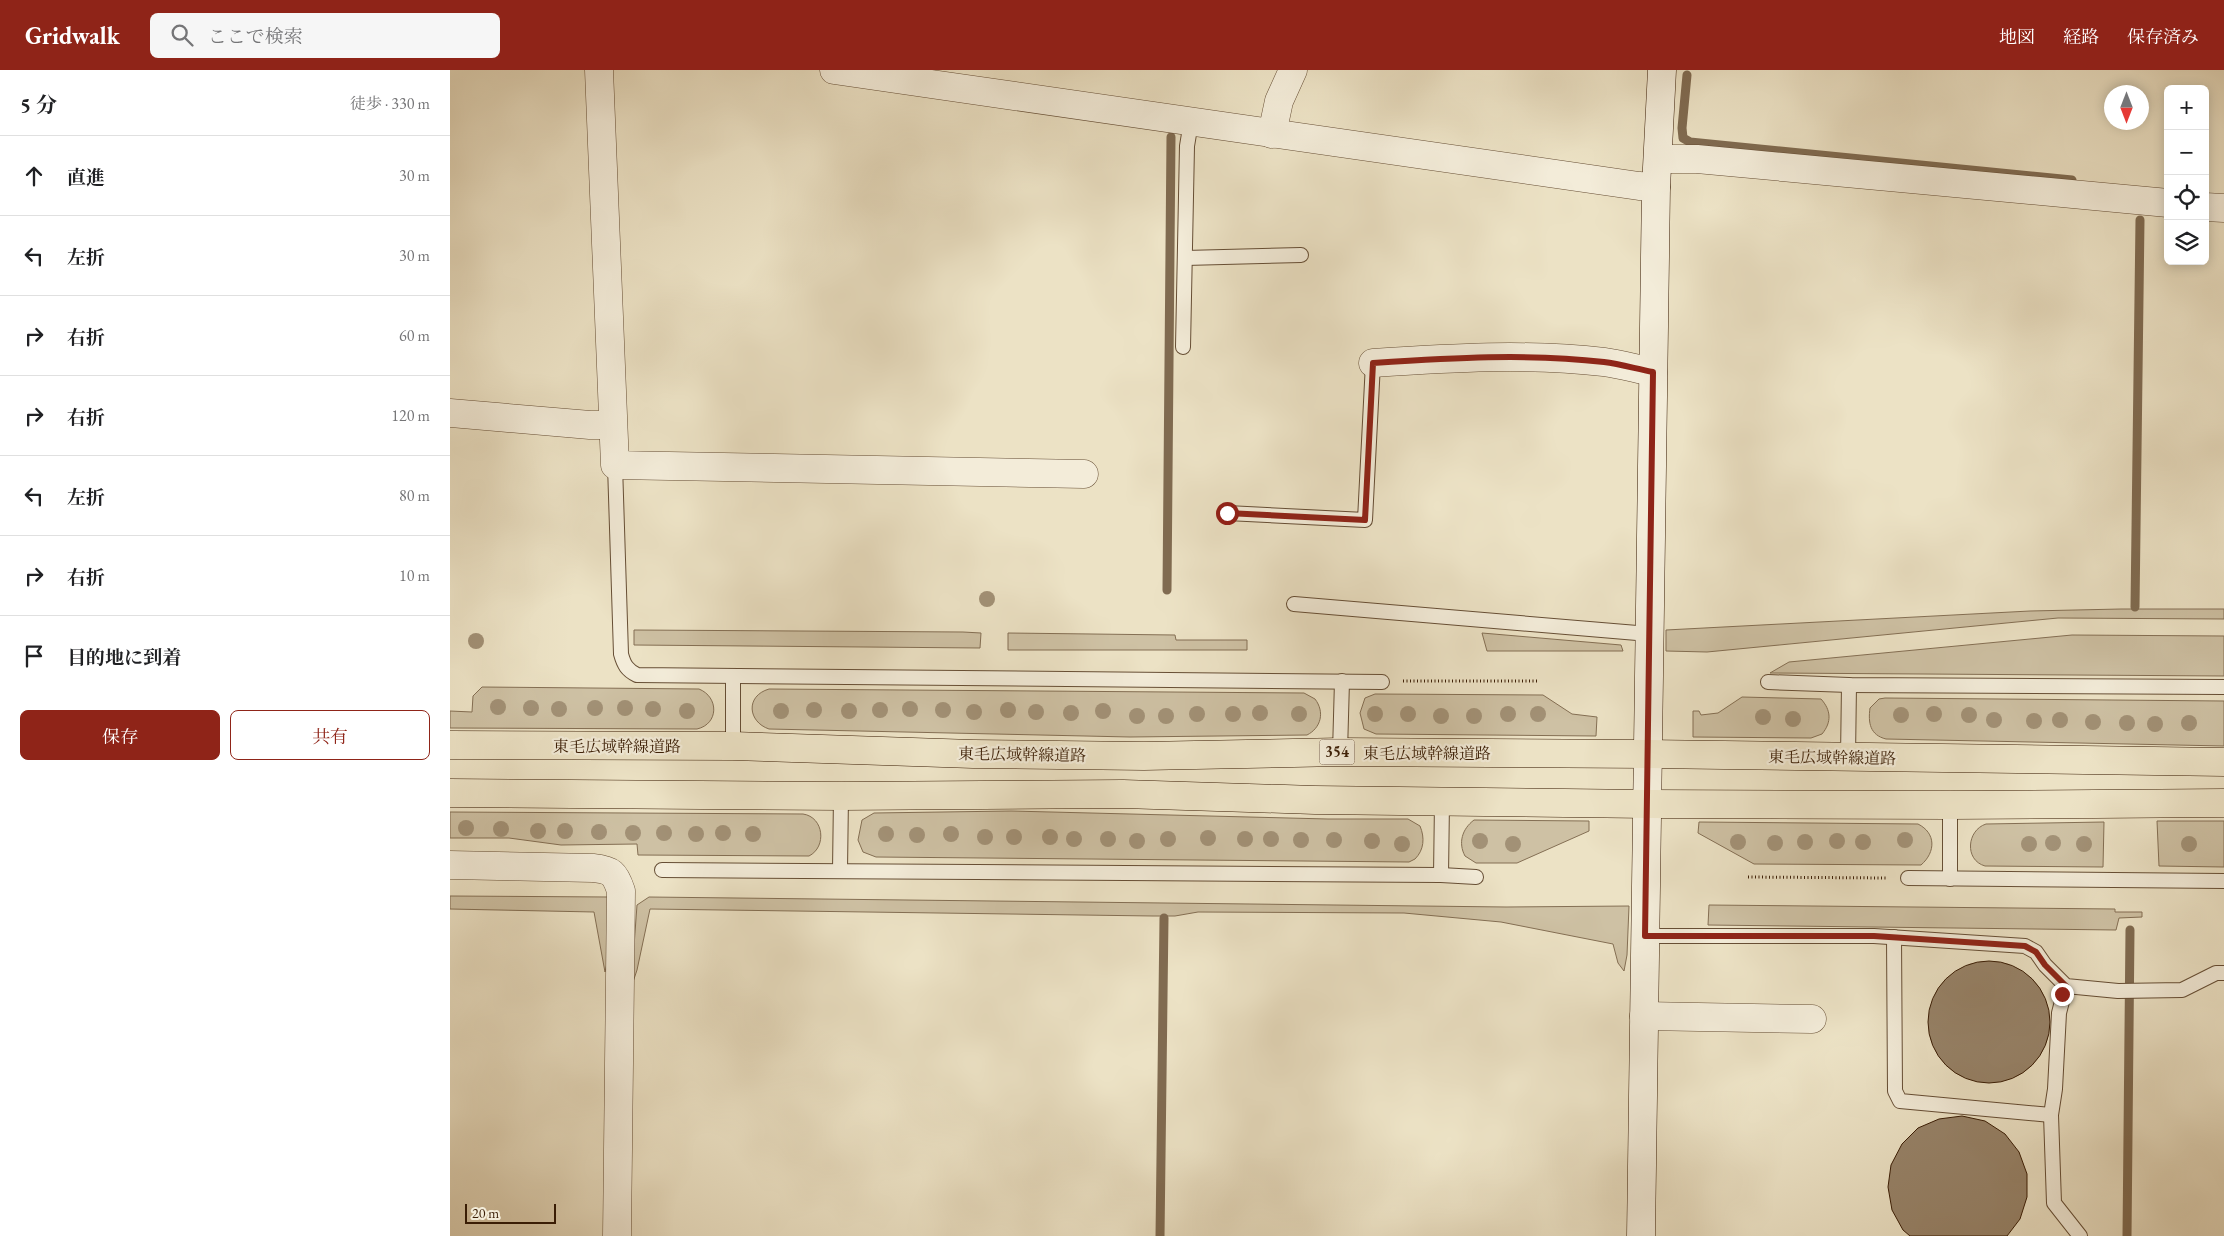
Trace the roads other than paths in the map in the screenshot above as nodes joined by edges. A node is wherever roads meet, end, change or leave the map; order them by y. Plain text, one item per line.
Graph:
1 (598, 70) edge
2 (1293, 70) edge
3 (1662, 70) edge
4 (842, 71) edge
5 (1191, 122) junction
6 (1272, 134) junction
7 (1658, 158) junction
8 (1656, 187) junction
9 (2164, 203) edge
10 (2209, 207) edge
11 (2224, 208) edge
12 (1301, 255) dead end
13 (1185, 258) junction
14 (1183, 347) dead end
15 (1373, 363) joint
16 (1653, 372) junction
17 (450, 413) edge
18 (612, 425) junction
19 (615, 466) junction
20 (1084, 474) dead end
21 (1227, 513) dead end
22 (1294, 604) dead end
23 (1650, 634) junction
24 (733, 676) junction
25 (1342, 681) junction
26 (1382, 682) road end
27 (1768, 682) dead end
28 (1849, 685) junction
29 (2224, 687) edge
30 (450, 745) edge
31 (733, 746) junction
32 (1340, 752) junction
33 (1648, 754) junction
34 (1848, 757) junction
35 (2224, 762) edge
36 (450, 793) edge
37 (842, 796) junction
38 (1442, 802) junction
39 (2224, 803) edge
40 (1648, 804) junction
41 (1950, 805) junction
42 (450, 865) edge
43 (662, 870) dead end
44 (840, 870) junction
45 (1441, 875) junction
46 (1476, 877) dead end
47 (1908, 878) road end
48 (1950, 879) junction
49 (2224, 881) edge
50 (1645, 936) junction
51 (1894, 938) junction
52 (2224, 973) edge
53 (2066, 986) junction
54 (1644, 1016) junction
55 (1812, 1018) dead end
56 (2051, 1115) junction
57 (617, 1236) edge
58 (1641, 1236) edge
59 (2080, 1236) edge

1 - 18 street
2 - 6 street
3 - 7 street
4 - 5 street
5 - 6 street
5 - 13 lane
6 - 8 street
7 - 8 street
7 - 9 street
8 - 16 street
10 - 11 street
12 - 13 lane
13 - 14 lane
15 - 16 street
15 - 21 lane
16 - 23 street
17 - 18 street
18 - 19 street
19 - 20 street
19 - 24 lane
22 - 23 lane
23 - 33 street
24 - 25 lane
24 - 31 lane
25 - 26 lane
25 - 32 lane
27 - 28 lane
28 - 29 lane
28 - 34 lane
30 - 31 highway, 東毛広域幹線道路 / 354
31 - 32 highway, 東毛広域幹線道路 / 354
32 - 33 highway, 東毛広域幹線道路 / 354
33 - 34 highway, 東毛広域幹線道路 / 354
33 - 40 street
34 - 35 highway, 東毛広域幹線道路 / 354
36 - 37 highway
37 - 38 highway
37 - 44 lane
38 - 40 highway
38 - 45 lane
39 - 41 highway
40 - 41 highway
40 - 50 street
41 - 48 lane
42 - 57 street
43 - 44 lane
44 - 45 lane
45 - 46 lane
47 - 48 lane
48 - 49 lane
50 - 51 lane
50 - 54 street
51 - 53 lane
51 - 56 lane
52 - 53 lane
53 - 56 lane
54 - 55 street
54 - 58 street
56 - 59 lane

